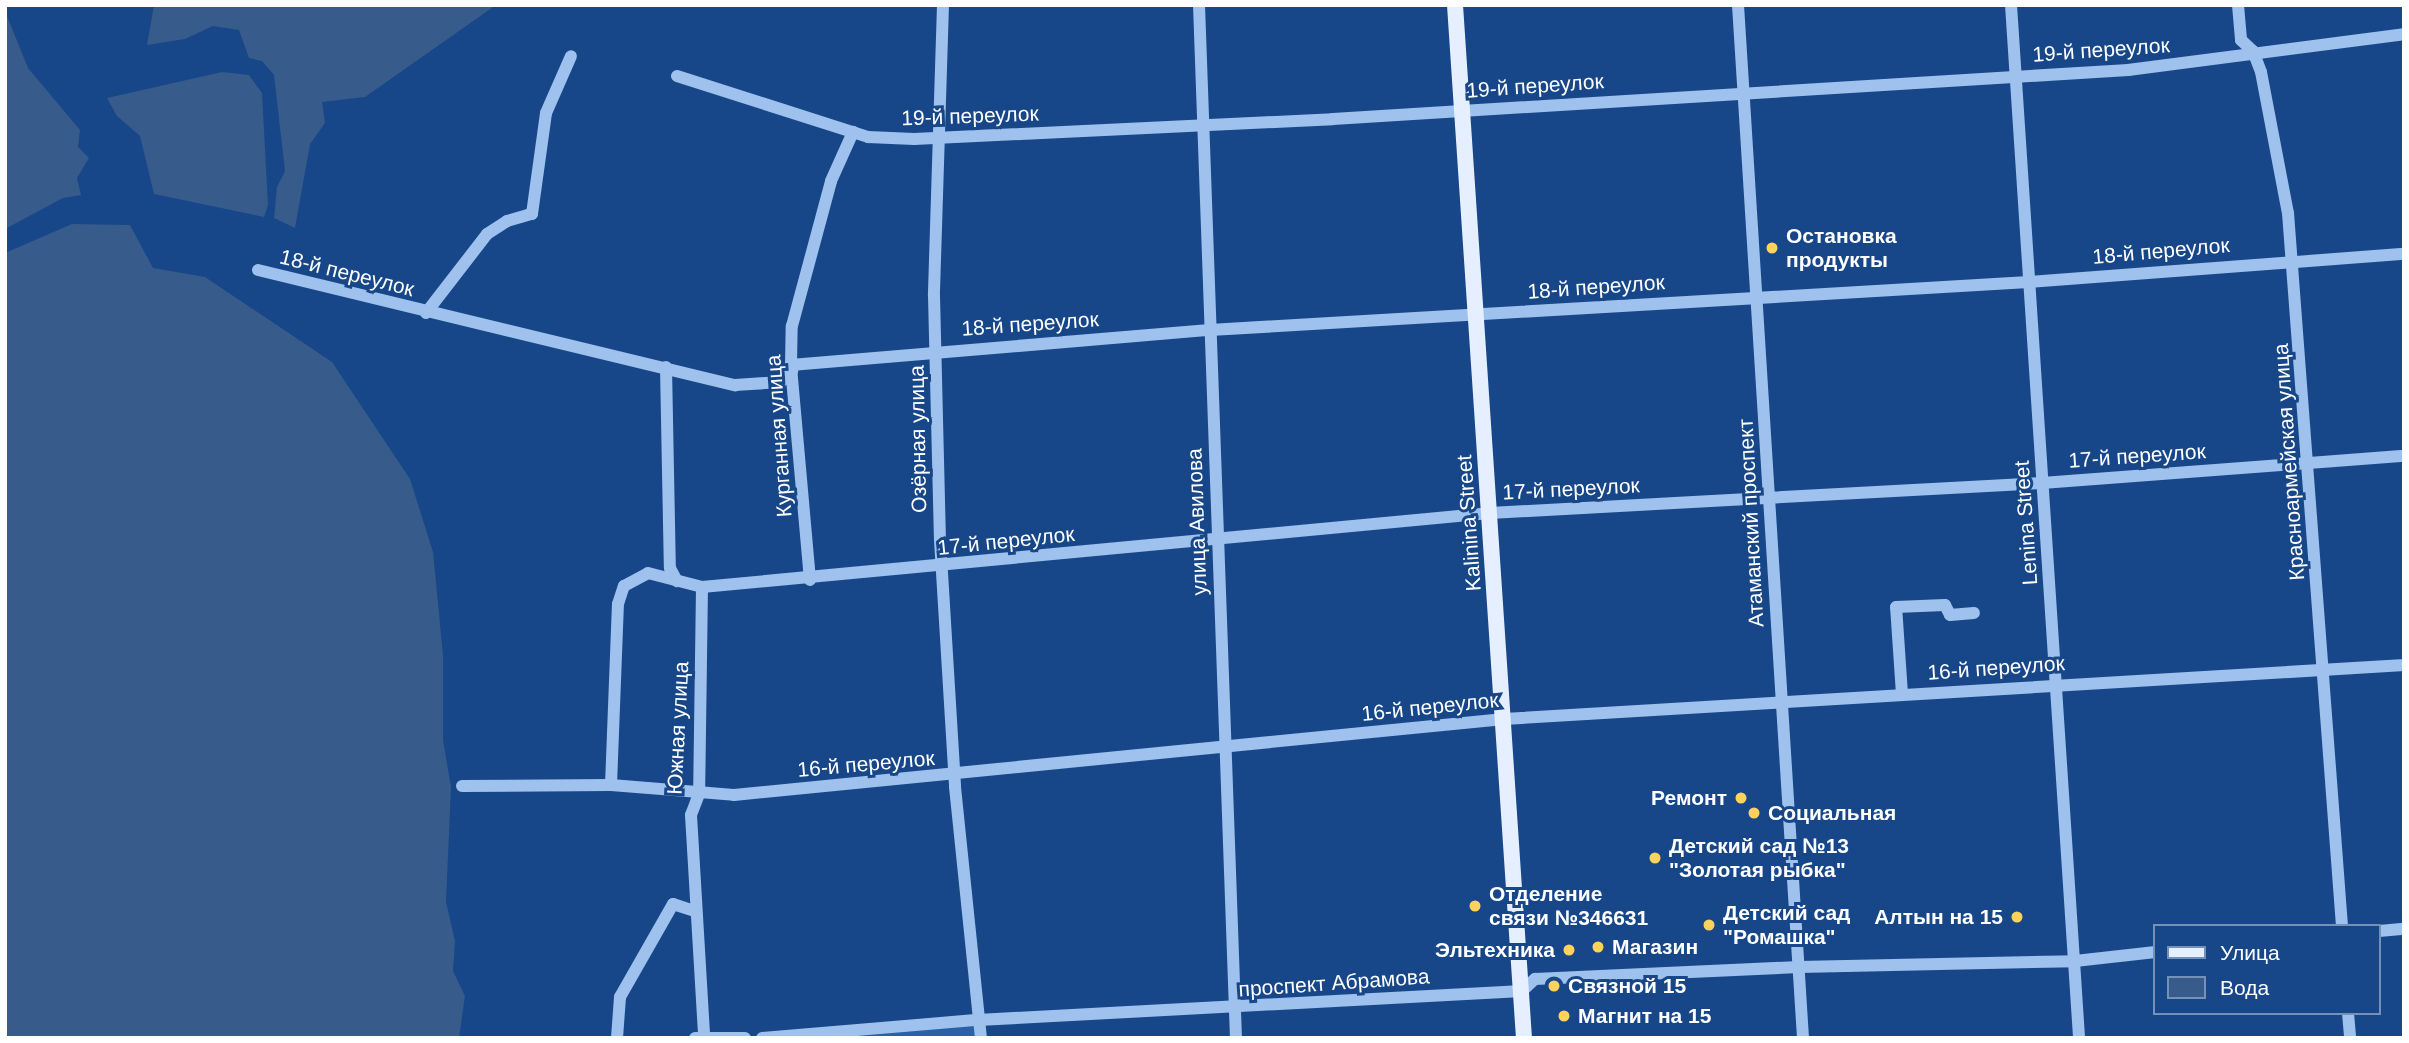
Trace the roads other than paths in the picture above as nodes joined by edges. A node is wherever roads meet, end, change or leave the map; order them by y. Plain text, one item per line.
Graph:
1 (943, 5) edge
2 (1199, 5) edge
3 (1455, 5) edge
4 (1738, 5) edge
5 (2011, 5) edge
6 (2238, 5) edge
7 (2404, 34) edge
8 (2253, 51) junction
9 (570, 56) dead end
10 (2016, 75) junction
11 (677, 76) dead end
12 (1744, 91) junction
13 (1463, 110) junction
14 (1204, 125) junction
15 (853, 132) junction
16 (941, 138) junction
17 (2404, 254) edge
18 (2292, 259) junction
19 (258, 270) dead end
20 (2029, 282) junction
21 (1757, 296) junction
22 (426, 313) junction
23 (1476, 314) junction
24 (1210, 330) junction
25 (935, 351) junction
26 (666, 367) junction
27 (791, 368) junction
28 (2404, 456) edge
29 (2309, 463) junction
30 (2042, 483) junction
31 (1769, 497) junction
32 (1490, 513) junction
33 (1216, 540) junction
34 (942, 566) junction
35 (810, 580) junction
36 (683, 586) junction
37 (702, 587) junction
38 (1974, 613) dead end
39 (2404, 665) edge
40 (2324, 667) junction
41 (2055, 684) junction
42 (1902, 694) junction
43 (1782, 703) junction
44 (1504, 719) junction
45 (1224, 747) junction
46 (954, 775) junction
47 (611, 785) junction
48 (462, 786) dead end
49 (699, 794) junction
50 (695, 911) junction
51 (2342, 924) edge
52 (2404, 929) edge
53 (2381, 932) edge
54 (2154, 952) edge
55 (2075, 961) junction
56 (1799, 967) junction
57 (1522, 991) junction
58 (1234, 1009) junction
59 (2348, 1015) edge
60 (978, 1020) junction
61 (704, 1037) edge
62 (617, 1038) edge
63 (695, 1038) edge
64 (746, 1038) edge
65 (762, 1038) edge
66 (981, 1038) edge
67 (1236, 1038) edge
68 (1524, 1038) edge
69 (1803, 1038) edge
70 (2079, 1038) edge
71 (2350, 1038) edge

1 - 16 street, Озёрная улица
2 - 14 street, улица Авилова
3 - 13 main road, Kalinina Street
4 - 12 street, Атаманский проспект
5 - 10 street, Lenina Street
6 - 8 street, Красноармейская улица
7 - 8 street, 19-й переулок
8 - 10 street, 19-й переулок
8 - 18 street, Красноармейская улица
9 - 22 street, 18-й переулок
10 - 12 street, 19-й переулок
10 - 20 street, Lenina Street
11 - 15 street, 19-й переулок
12 - 13 street, 19-й переулок
12 - 21 street, Атаманский проспект
13 - 14 street, 19-й переулок
13 - 23 main road, Kalinina Street
14 - 16 street, 19-й переулок
14 - 24 street, улица Авилова
15 - 16 street, 19-й переулок
15 - 27 street, Курганная улица
16 - 25 street, Озёрная улица
17 - 18 street, 18-й переулок
18 - 20 street, 18-й переулок
18 - 29 street, Красноармейская улица
19 - 22 street, 18-й переулок
20 - 21 street, 18-й переулок
20 - 30 street, Lenina Street
21 - 23 street, 18-й переулок
21 - 31 street, Атаманский проспект
22 - 26 street, 18-й переулок
23 - 24 street, 18-й переулок
23 - 32 main road, Kalinina Street
24 - 25 street, 18-й переулок
24 - 33 street, улица Авилова
25 - 27 street, 18-й переулок
25 - 34 street, Озёрная улица
26 - 27 street, 18-й переулок
26 - 36 street
27 - 35 street, Курганная улица
28 - 29 street, 17-й переулок
29 - 30 street, 17-й переулок
29 - 40 street, Красноармейская улица
30 - 31 street, 17-й переулок
30 - 41 street, Lenina Street
31 - 32 street, 17-й переулок
31 - 43 street, Атаманский проспект
32 - 33 street, 17-й переулок
32 - 44 main road, Kalinina Street
33 - 34 street, 17-й переулок
33 - 45 street, улица Авилова
34 - 35 street, 17-й переулок
34 - 46 street, Озёрная улица
35 - 37 street, 17-й переулок
36 - 37 street, 17-й переулок
36 - 47 street, 17-й переулок
37 - 49 street, Южная улица
38 - 42 street
39 - 40 street, 16-й переулок
40 - 41 street, 16-й переулок
40 - 51 street, Красноармейская улица
41 - 42 street, 16-й переулок
41 - 55 street, Lenina Street
42 - 43 street, 16-й переулок
43 - 44 street, 16-й переулок
43 - 56 street, Атаманский проспект
44 - 45 street, 16-й переулок
44 - 57 main road, Kalinina Street
45 - 46 street, 16-й переулок
45 - 58 street, улица Авилова
46 - 49 street, 16-й переулок
46 - 60 street, Озёрная улица
47 - 48 street, 16-й переулок
47 - 49 street, 16-й переулок
49 - 50 street, Южная улица
50 - 61 street, Южная улица
50 - 62 street
52 - 53 street
54 - 55 street, проспект Абрамова
55 - 56 street, проспект Абрамова
55 - 70 street, Lenina Street
56 - 57 street, проспект Абрамова
56 - 69 street, Атаманский проспект
57 - 58 street, проспект Абрамова
57 - 68 main road, Kalinina Street
58 - 60 street, проспект Абрамова
58 - 67 street, улица Авилова
59 - 71 street
60 - 65 street, проспект Абрамова
60 - 66 street, Озёрная улица
61 - 63 street
61 - 64 street

